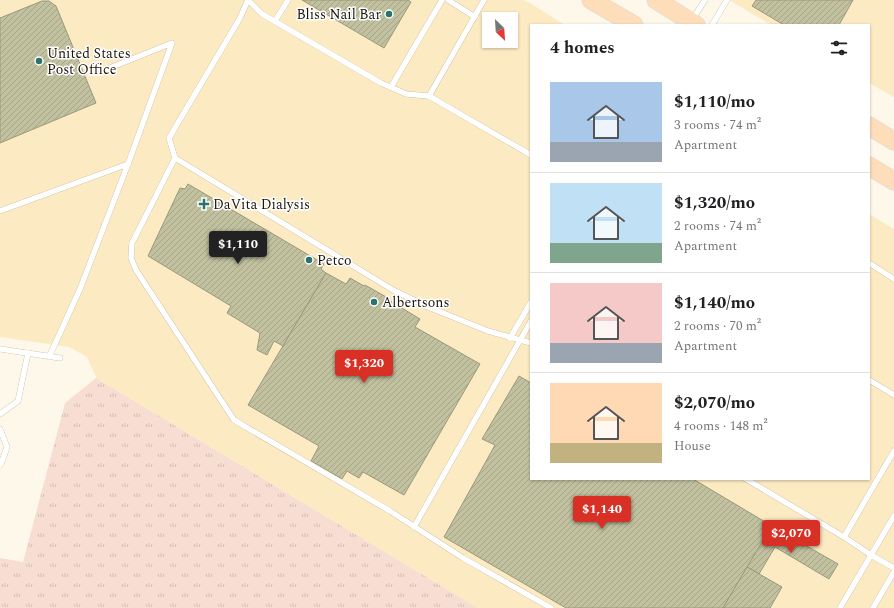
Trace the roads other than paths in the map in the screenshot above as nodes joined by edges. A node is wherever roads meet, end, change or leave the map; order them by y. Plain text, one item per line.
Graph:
1 (248, 0) edge
2 (256, 0) edge
3 (288, 0) edge
4 (442, 0) edge
5 (448, 0) edge
6 (484, 0) edge
7 (591, 0) edge
8 (656, 0) edge
9 (705, 0) edge
10 (727, 0) edge
11 (254, 7) junction
12 (475, 17) junction
13 (275, 21) junction
14 (632, 24) edge
15 (692, 24) edge
16 (713, 24) edge
17 (102, 71) dead end
18 (391, 87) junction
19 (429, 96) junction
20 (870, 127) edge
21 (894, 141) edge
22 (530, 152) edge
23 (174, 158) junction
24 (128, 164) junction
25 (870, 167) edge
26 (893, 181) edge
27 (0, 211) edge
28 (870, 264) edge
29 (894, 279) edge
30 (530, 304) edge
31 (530, 323) edge
32 (510, 338) junction
33 (519, 340) junction
34 (530, 343) edge
35 (0, 349) edge
36 (28, 353) junction
37 (49, 356) junction
38 (60, 358) dead end
39 (870, 381) edge
40 (894, 395) edge
41 (0, 414) edge
42 (0, 428) edge
43 (894, 452) edge
44 (0, 465) edge
45 (748, 480) edge
46 (894, 516) edge
47 (414, 526) junction
48 (844, 537) junction
49 (871, 554) junction
50 (894, 568) edge
51 (894, 572) edge
52 (551, 608) edge
53 (840, 608) edge
54 (873, 608) edge

1 - 11 lane
1 - 23 lane
2 - 11 lane
3 - 13 lane
4 - 18 lane
5 - 12 lane
6 - 12 lane
7 - 14 main road
8 - 15 main road
9 - 15 lane
10 - 16 lane
11 - 13 lane
12 - 19 lane
13 - 18 lane
17 - 24 lane
18 - 19 lane
19 - 22 lane
20 - 21 main road
23 - 32 lane
23 - 47 lane
24 - 27 lane
24 - 37 lane
25 - 26 main road
28 - 29 lane
30 - 32 lane
31 - 33 lane
32 - 33 lane
33 - 34 lane
33 - 47 lane
35 - 36 lane
36 - 37 lane
36 - 41 lane
37 - 38 lane
39 - 40 lane
42 - 44 lane
43 - 48 lane
45 - 48 lane
46 - 49 lane
47 - 52 lane
48 - 49 lane
49 - 50 lane
49 - 53 lane
51 - 54 lane

